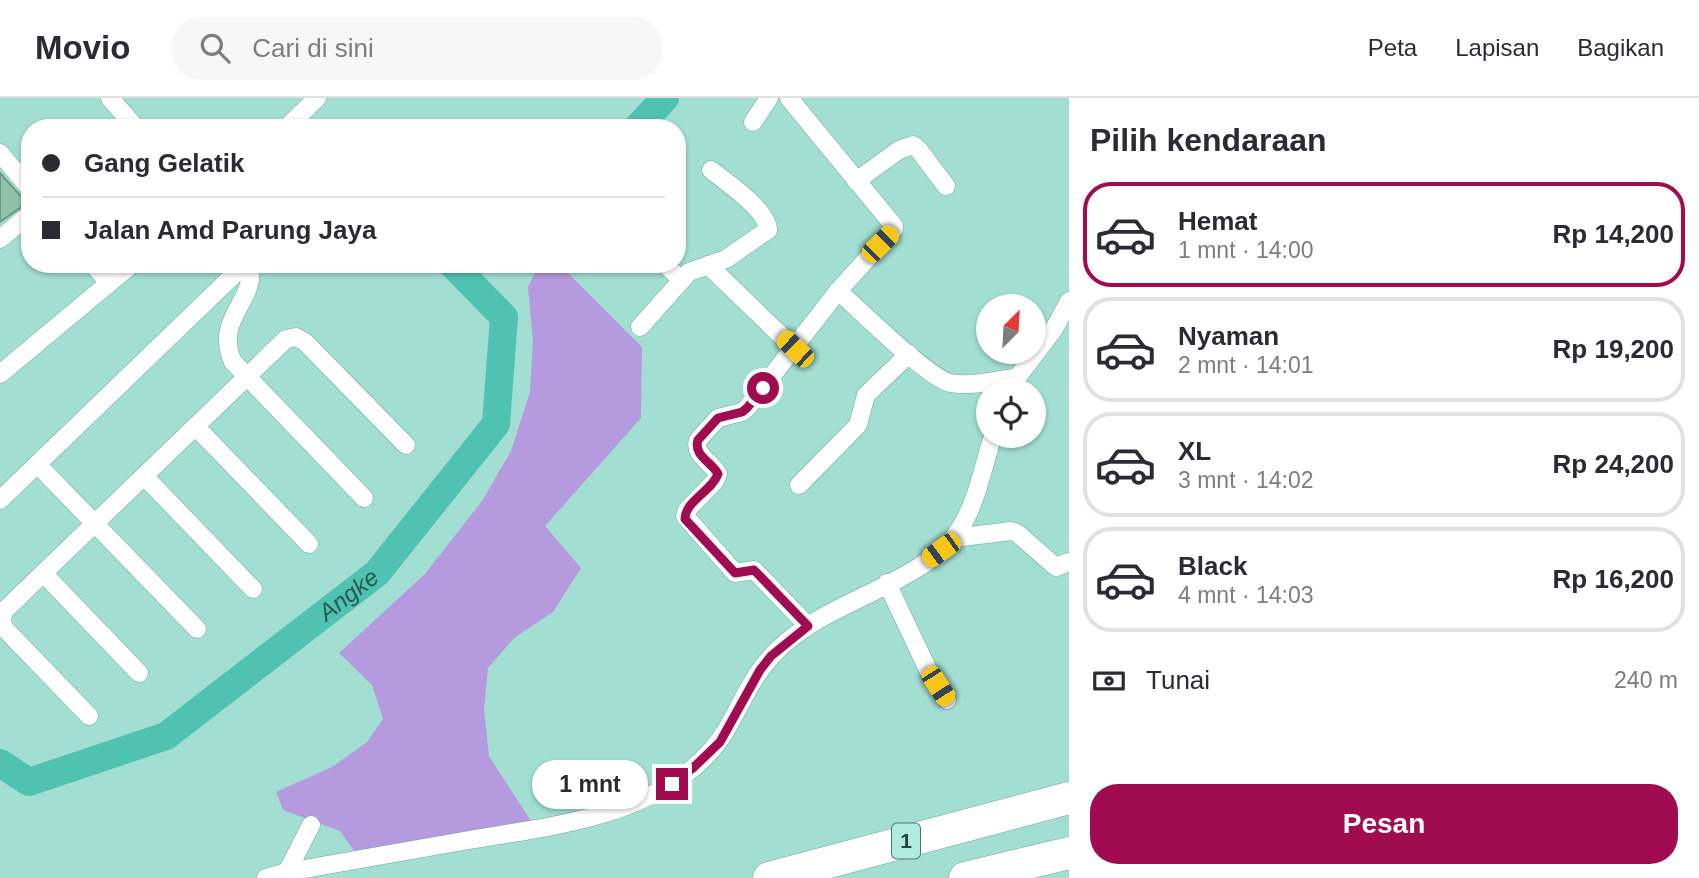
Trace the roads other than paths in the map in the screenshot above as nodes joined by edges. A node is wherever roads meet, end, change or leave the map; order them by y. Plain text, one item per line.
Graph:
1 (110, 98) edge
2 (317, 98) edge
3 (769, 98) edge
4 (789, 98) edge
5 (128, 119) edge
6 (295, 119) edge
7 (753, 122) dead end
8 (0, 153) edge
9 (711, 170) dead end
10 (21, 178) edge
11 (856, 181) junction
12 (946, 186) dead end
13 (21, 222) edge
14 (0, 239) edge
15 (708, 265) junction
16 (100, 273) edge
17 (122, 273) edge
18 (238, 273) edge
19 (252, 273) edge
20 (675, 273) edge
21 (681, 279) junction
22 (109, 284) junction
23 (838, 291) junction
24 (1069, 301) edge
25 (640, 327) dead end
26 (795, 349) junction
27 (909, 354) junction
28 (0, 374) edge
29 (248, 377) junction
30 (1017, 378) edge
31 (976, 383) edge
32 (196, 427) junction
33 (406, 445) dead end
34 (989, 448) edge
35 (37, 464) junction
36 (144, 476) junction
37 (799, 485) dead end
38 (4, 489) edge
39 (364, 498) dead end
40 (95, 523) junction
41 (954, 538) junction
42 (309, 544) dead end
43 (1069, 562) edge
44 (43, 573) junction
45 (887, 583) junction
46 (253, 589) dead end
47 (808, 626) junction
48 (197, 629) dead end
49 (139, 673) dead end
50 (947, 700) dead end
51 (89, 716) dead end
52 (1069, 798) edge
53 (312, 825) dead end
54 (1069, 853) edge
55 (1069, 863) edge
56 (286, 872) junction
57 (266, 878) edge
58 (769, 878) edge
59 (965, 878) edge
60 (1036, 878) edge

1 - 5 street
2 - 6 street
3 - 7 street
4 - 11 street
8 - 10 street
9 - 15 street
11 - 12 street
11 - 23 street
13 - 14 street
15 - 21 street
15 - 26 street
16 - 22 street
17 - 22 street
18 - 35 street
19 - 29 street
20 - 21 street
21 - 25 street
22 - 28 street
23 - 26 street
23 - 27 street
24 - 30 street
26 - 47 street
27 - 31 street
27 - 37 street
29 - 32 street
29 - 33 street
29 - 39 street
32 - 36 street
32 - 42 street
34 - 41 street
35 - 38 street
35 - 40 street
36 - 40 street
36 - 46 street
40 - 44 street
40 - 48 street
41 - 43 street
41 - 45 street
44 - 49 street
44 - 51 street
45 - 47 street
45 - 50 street
47 - 56 street
52 - 58 highway, 1
53 - 56 street
54 - 59 highway
55 - 60 highway
56 - 57 street

